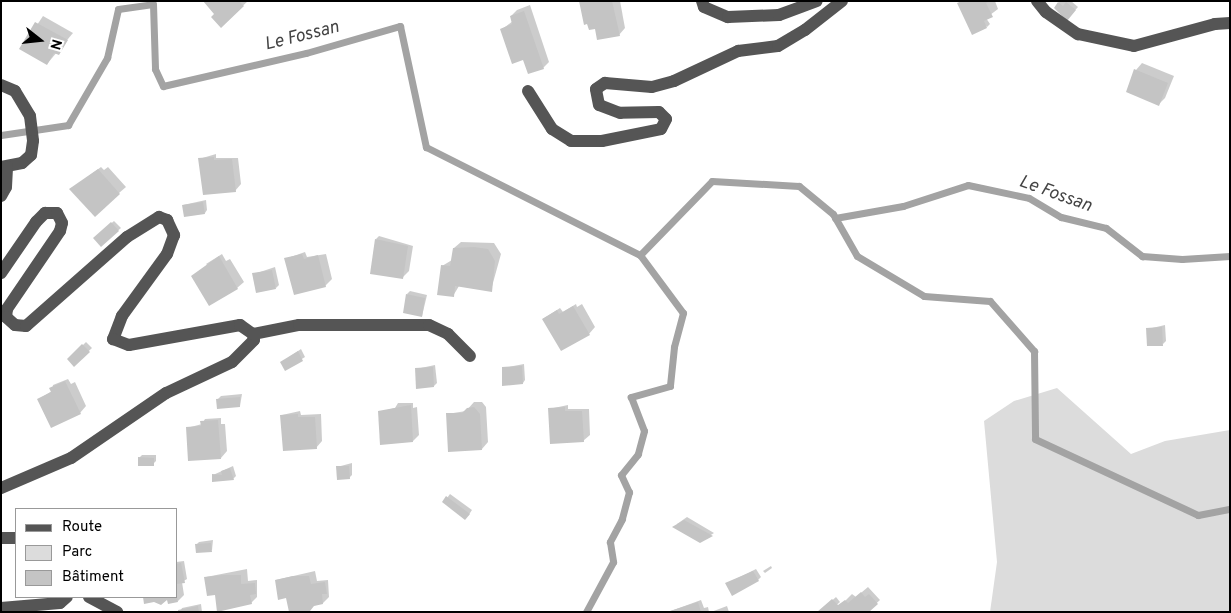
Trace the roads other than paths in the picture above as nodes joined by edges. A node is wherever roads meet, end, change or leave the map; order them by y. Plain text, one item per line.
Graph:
1 (702, 1) edge
2 (817, 1) edge
3 (842, 1) edge
4 (1036, 1) edge
5 (1230, 24) edge
6 (1, 84) edge
7 (528, 90) dead end
8 (4, 167) edge
9 (1, 196) edge
10 (1, 273) edge
11 (253, 334) junction
12 (470, 356) dead end
13 (1, 488) edge
14 (1, 538) edge
15 (15, 538) edge
16 (66, 598) edge
17 (91, 598) edge
18 (1, 608) edge
19 (117, 612) edge

1 - 2 street
3 - 7 street
4 - 5 street
6 - 8 street
8 - 9 street
10 - 11 street
11 - 12 street
11 - 13 street
14 - 15 street
16 - 18 street
17 - 19 street

